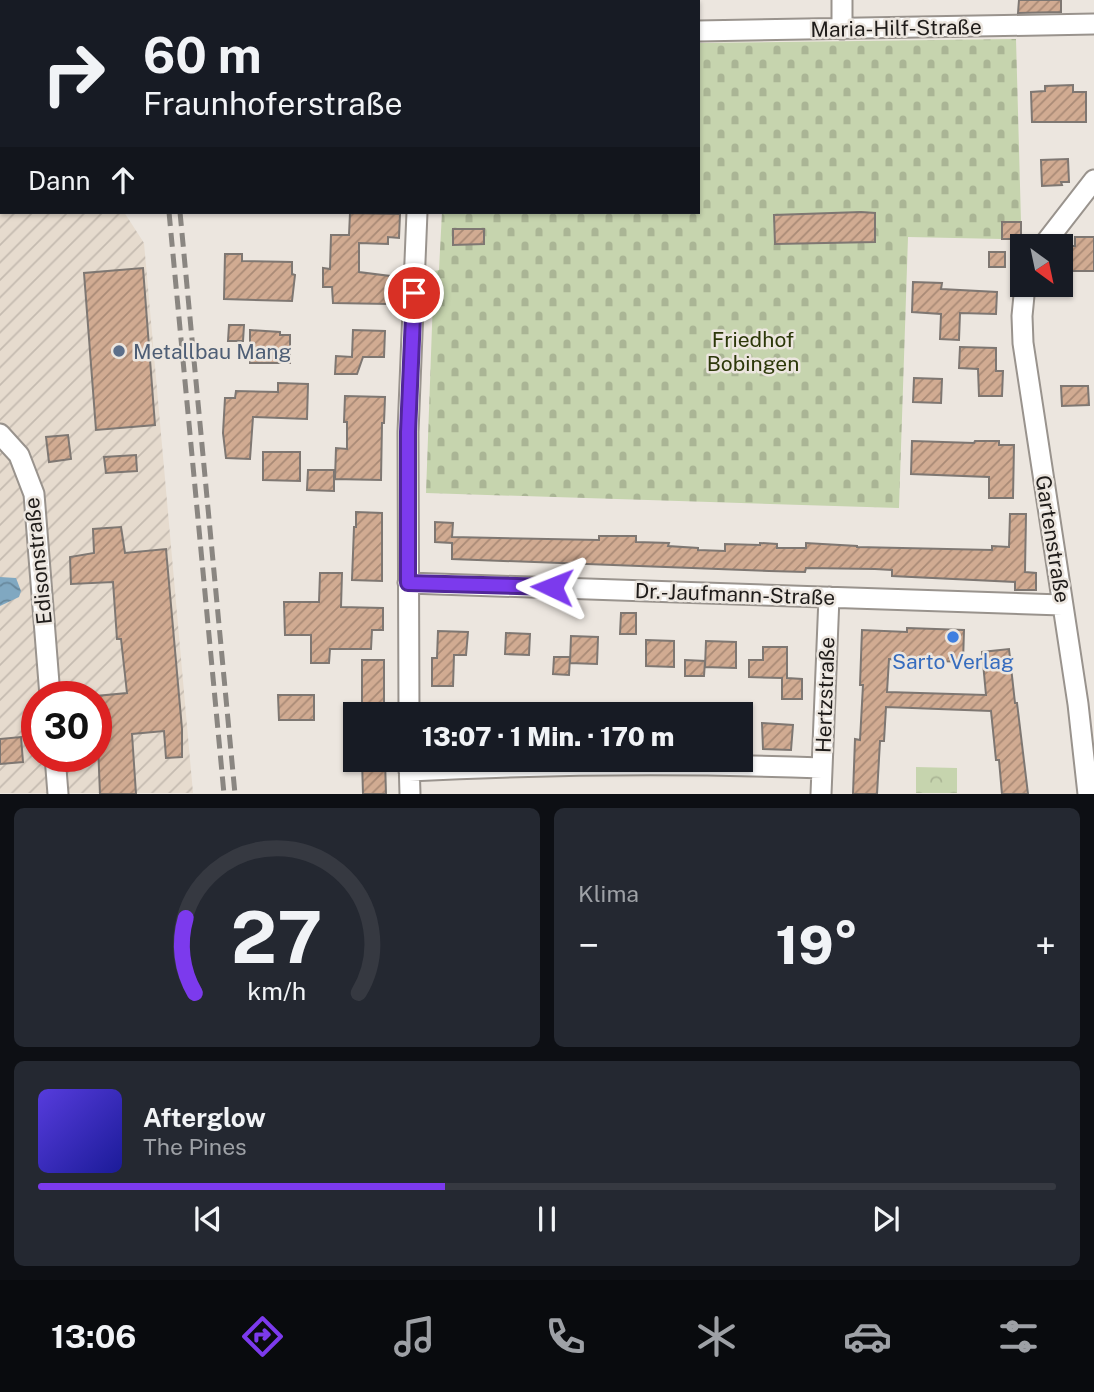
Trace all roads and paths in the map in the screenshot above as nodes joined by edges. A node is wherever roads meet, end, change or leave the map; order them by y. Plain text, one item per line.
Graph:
1 (842, 0) edge
2 (1094, 24) edge
3 (842, 29) junction
4 (700, 31) edge
5 (1094, 180) edge
6 (416, 214) edge
7 (1052, 234) edge
8 (1024, 298) edge
9 (0, 434) edge
10 (408, 583) junction
11 (829, 597) junction
12 (1062, 604) junction
13 (49, 681) edge
14 (409, 702) edge
15 (753, 766) edge
16 (822, 768) junction
17 (56, 772) edge
18 (409, 772) edge
19 (58, 793) edge
20 (410, 793) edge
21 (821, 793) edge
22 (1088, 793) edge

1 - 3 street
2 - 3 street, Maria-Hilf-Straße
3 - 4 street, Maria-Hilf-Straße
5 - 7 street
6 - 10 street
8 - 12 street, Gartenstraße
9 - 13 street, Edisonstraße
10 - 11 street, Dr.-Jaufmann-Straße
10 - 14 street
11 - 12 street, Dr.-Jaufmann-Straße
11 - 16 street, Hertzstraße
12 - 22 street, Gartenstraße
15 - 16 street
16 - 21 street, Hertzstraße
17 - 19 street
18 - 20 street

